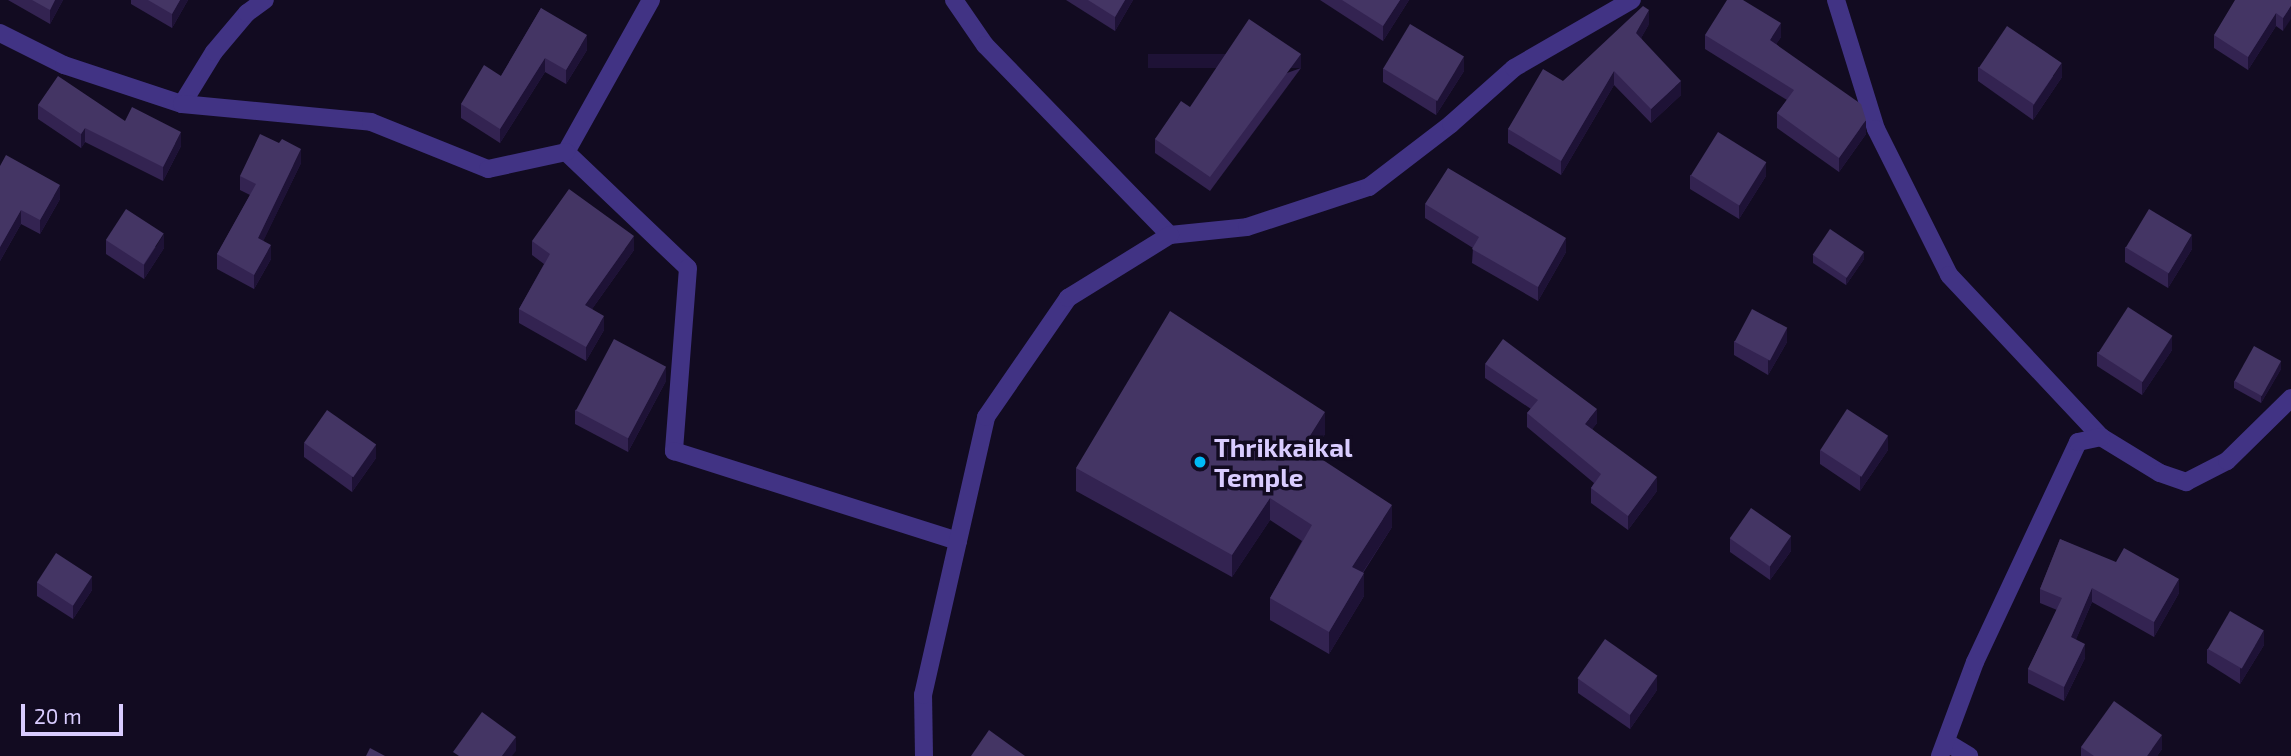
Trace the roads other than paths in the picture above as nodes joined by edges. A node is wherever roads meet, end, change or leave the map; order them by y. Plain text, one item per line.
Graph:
1 (265, 0) edge
2 (651, 0) edge
3 (954, 0) edge
4 (1632, 0) edge
5 (1836, 0) edge
6 (0, 33) edge
7 (182, 104) junction
8 (566, 152) junction
9 (1170, 235) junction
10 (2291, 398) edge
11 (2101, 437) junction
12 (958, 541) junction
13 (1943, 749) edge
14 (924, 756) edge
15 (1969, 756) edge

1 - 7 street
2 - 8 street
3 - 9 street
4 - 9 street
5 - 11 street
6 - 7 street
7 - 8 street
8 - 12 street
9 - 12 street
10 - 11 street
11 - 13 street
12 - 14 street
13 - 15 street

